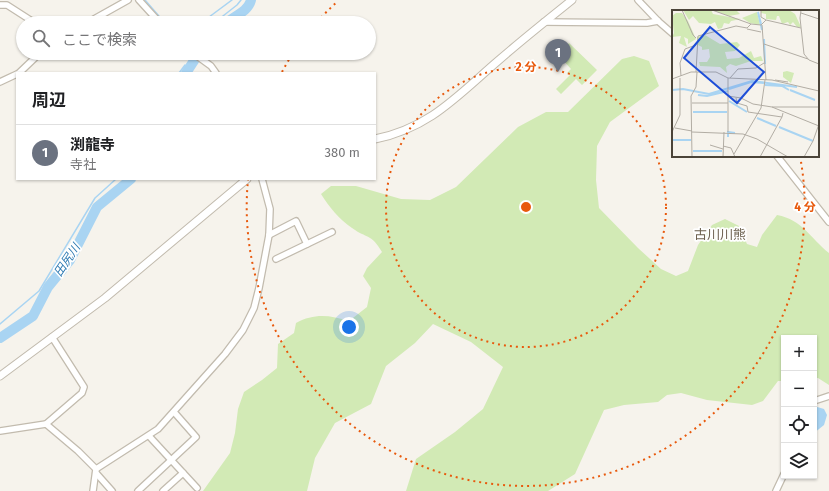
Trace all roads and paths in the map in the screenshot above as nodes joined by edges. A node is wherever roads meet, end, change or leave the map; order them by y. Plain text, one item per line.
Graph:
1 (128, 0) edge
2 (139, 0) edge
3 (572, 0) edge
4 (638, 0) edge
5 (0, 5) edge
6 (24, 16) edge
7 (99, 16) edge
8 (154, 16) edge
9 (658, 21) junction
10 (544, 22) junction
11 (672, 33) edge
12 (33, 60) edge
13 (203, 60) edge
14 (20, 72) edge
15 (215, 72) edge
16 (16, 75) edge
17 (0, 82) edge
18 (376, 139) edge
19 (777, 157) edge
20 (246, 180) edge
21 (262, 180) edge
22 (828, 219) edge
23 (332, 232) dead end
24 (269, 235) junction
25 (307, 244) junction
26 (276, 259) dead end
27 (52, 337) junction
28 (0, 376) edge
29 (829, 396) edge
30 (817, 400) edge
31 (174, 412) junction
32 (46, 424) junction
33 (0, 431) edge
34 (149, 436) junction
35 (171, 460) junction
36 (96, 471) junction
37 (183, 473) junction
38 (782, 479) edge
39 (197, 488) dead end
40 (93, 491) edge
41 (112, 491) edge
42 (138, 491) edge
43 (163, 491) edge
44 (776, 491) edge

1 - 7 street
2 - 8 street
3 - 10 street
4 - 9 street
5 - 6 street
9 - 10 street
9 - 11 street
10 - 18 street
12 - 14 street
13 - 15 street
16 - 17 street
19 - 22 street
20 - 27 street
21 - 24 street
23 - 25 street
24 - 25 street
24 - 31 street
25 - 26 street
27 - 28 street
27 - 32 street
29 - 30 street
31 - 34 street
31 - 35 street
32 - 33 street
32 - 36 street
34 - 35 street
34 - 36 street
35 - 37 street
35 - 42 street
36 - 40 street
36 - 41 street
37 - 39 street
37 - 43 street
38 - 44 street

